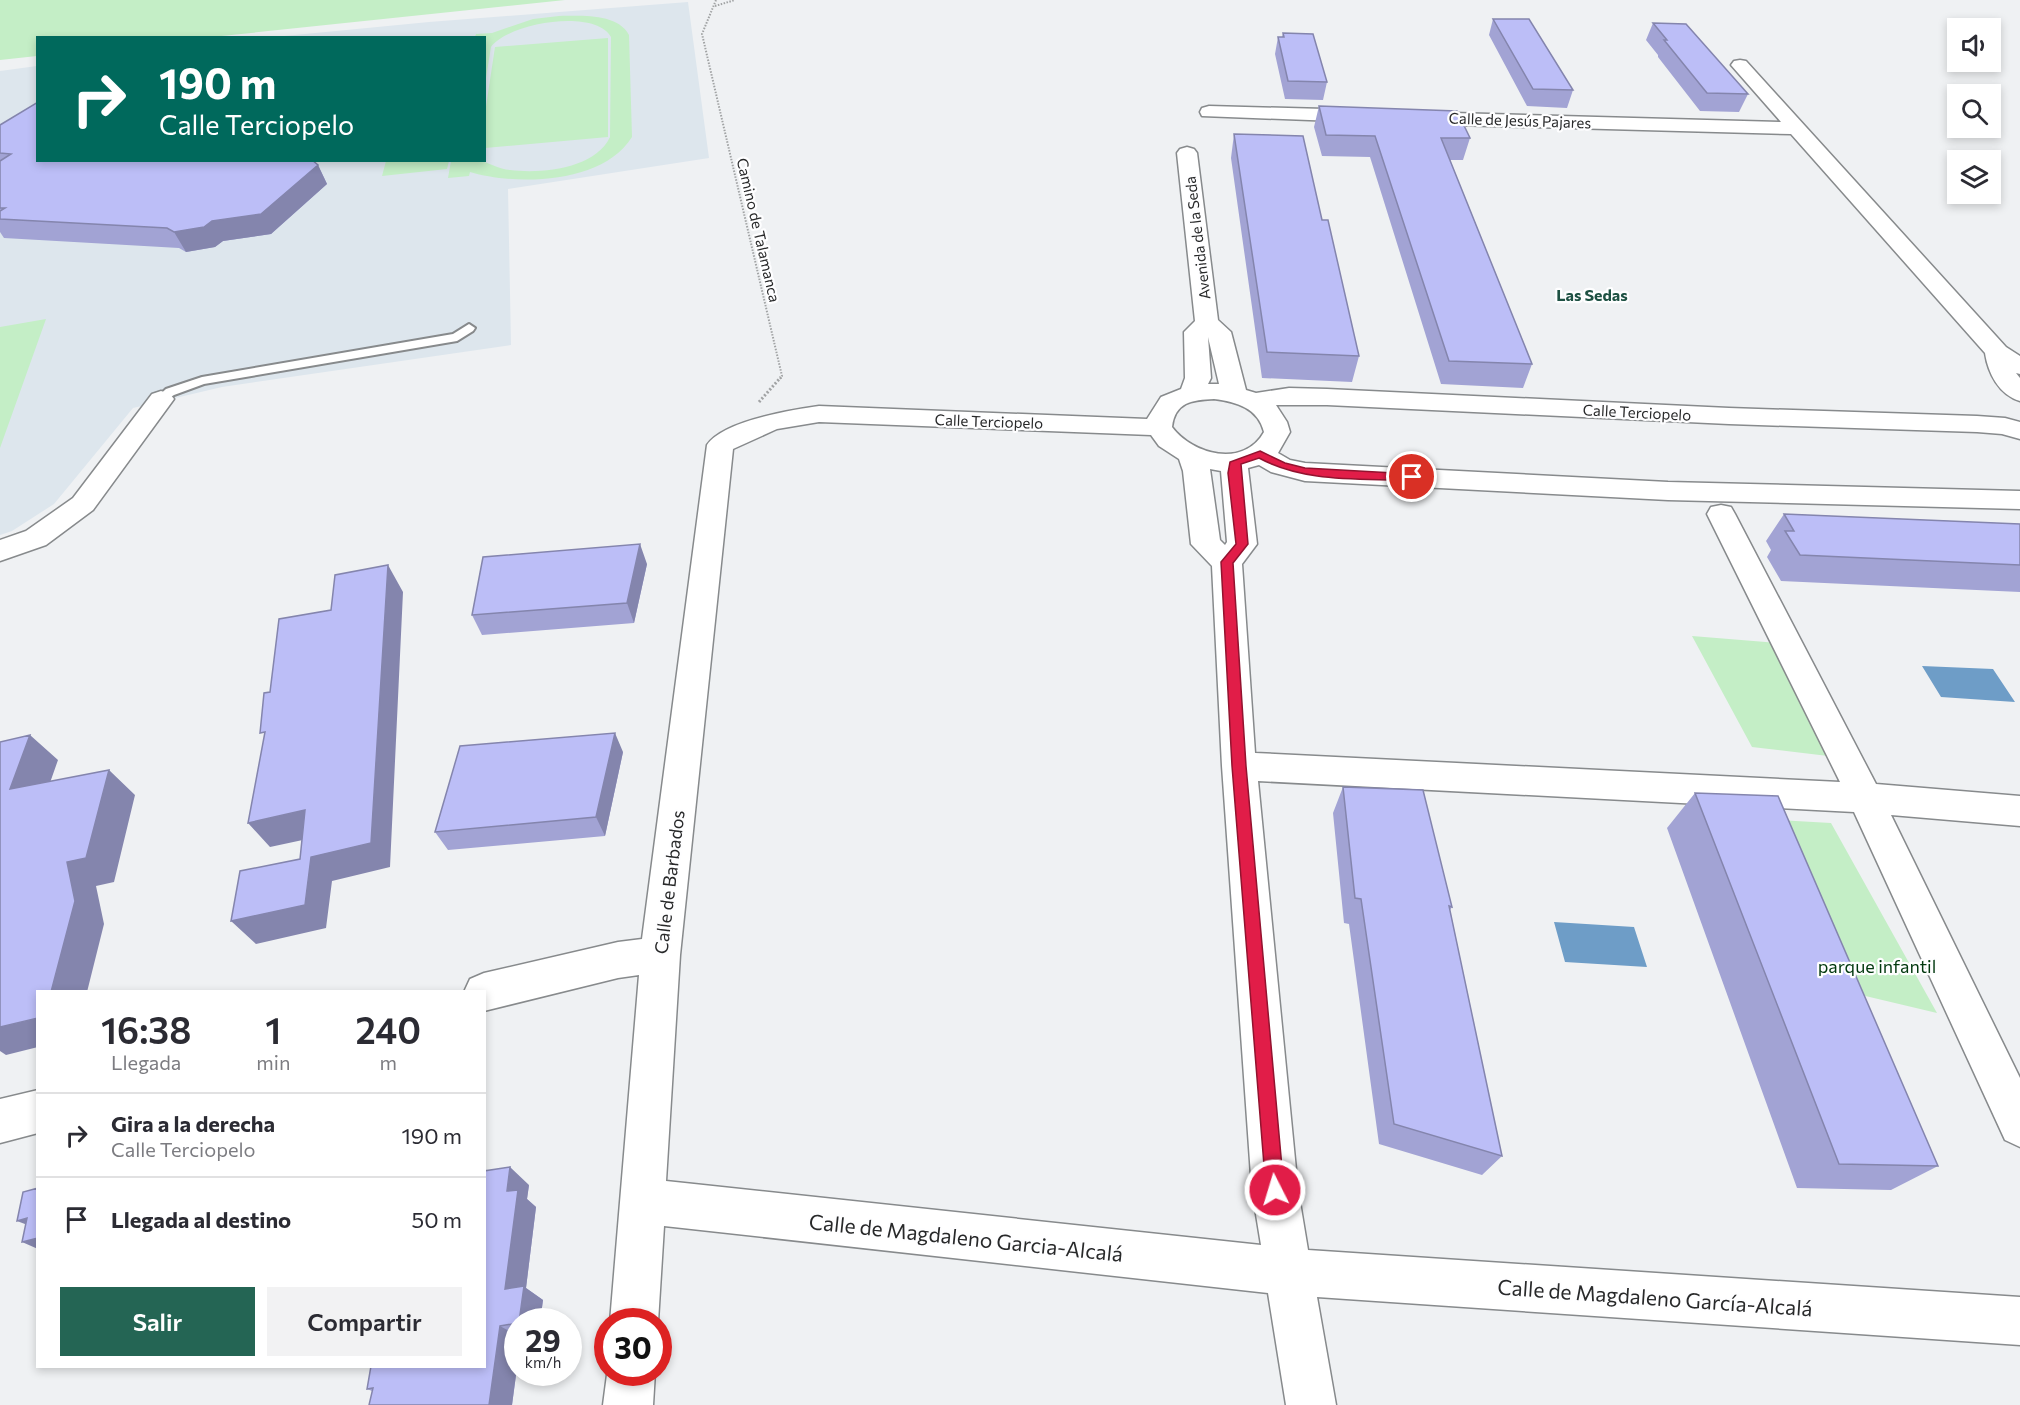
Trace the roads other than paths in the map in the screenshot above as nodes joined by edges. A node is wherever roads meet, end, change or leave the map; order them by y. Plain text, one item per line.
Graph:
1 (1740, 65) dead end
2 (1209, 112) dead end
3 (1377, 117) edge
4 (1401, 117) edge
5 (1796, 128) junction
6 (1187, 153) dead end
7 (1207, 323) junction
8 (469, 328) dead end
9 (1996, 352) junction
10 (2020, 367) edge
11 (1192, 393) junction
12 (2020, 393) edge
13 (1244, 397) junction
14 (161, 399) joint
15 (1159, 428) junction
16 (2020, 431) edge
17 (720, 445) joint
18 (1192, 457) junction
19 (1248, 458) junction
20 (2020, 500) edge
21 (1721, 514) dead end
22 (0, 551) edge
23 (1227, 562) junction
24 (1239, 766) junction
25 (1865, 798) junction
26 (2020, 811) edge
27 (660, 955) junction
28 (486, 992) edge
29 (36, 1112) edge
30 (0, 1121) edge
31 (2020, 1125) edge
32 (642, 1202) junction
33 (1290, 1272) junction
34 (635, 1308) edge
35 (2020, 1321) edge
36 (629, 1386) edge
37 (628, 1405) edge
38 (1311, 1405) edge

1 - 5 street
2 - 3 street
4 - 5 street, Calle de Jesús Pajares
5 - 9 street
6 - 7 street, Avenida de la Seda
7 - 11 street, Avenida de la Seda
7 - 13 street, Avenida de la Seda
8 - 14 lane
9 - 10 street
9 - 12 street
11 - 13 street
11 - 15 street
13 - 16 street, Calle Terciopelo
13 - 19 street
14 - 22 street
15 - 17 street, Calle Terciopelo
15 - 18 street
17 - 27 street, Calle de Barbados
18 - 19 street
18 - 23 street
19 - 20 street
19 - 23 street
21 - 25 street
23 - 24 street
24 - 25 street
24 - 33 street
25 - 26 street
25 - 31 street
27 - 28 street
27 - 32 street, Calle de Barbados
29 - 30 street
32 - 33 street, Calle de Magdaleno Garcia-Alcalá
32 - 34 street, Calle de Barbados
33 - 35 street, Calle de Magdaleno García-Alcalá
33 - 38 street
36 - 37 street

